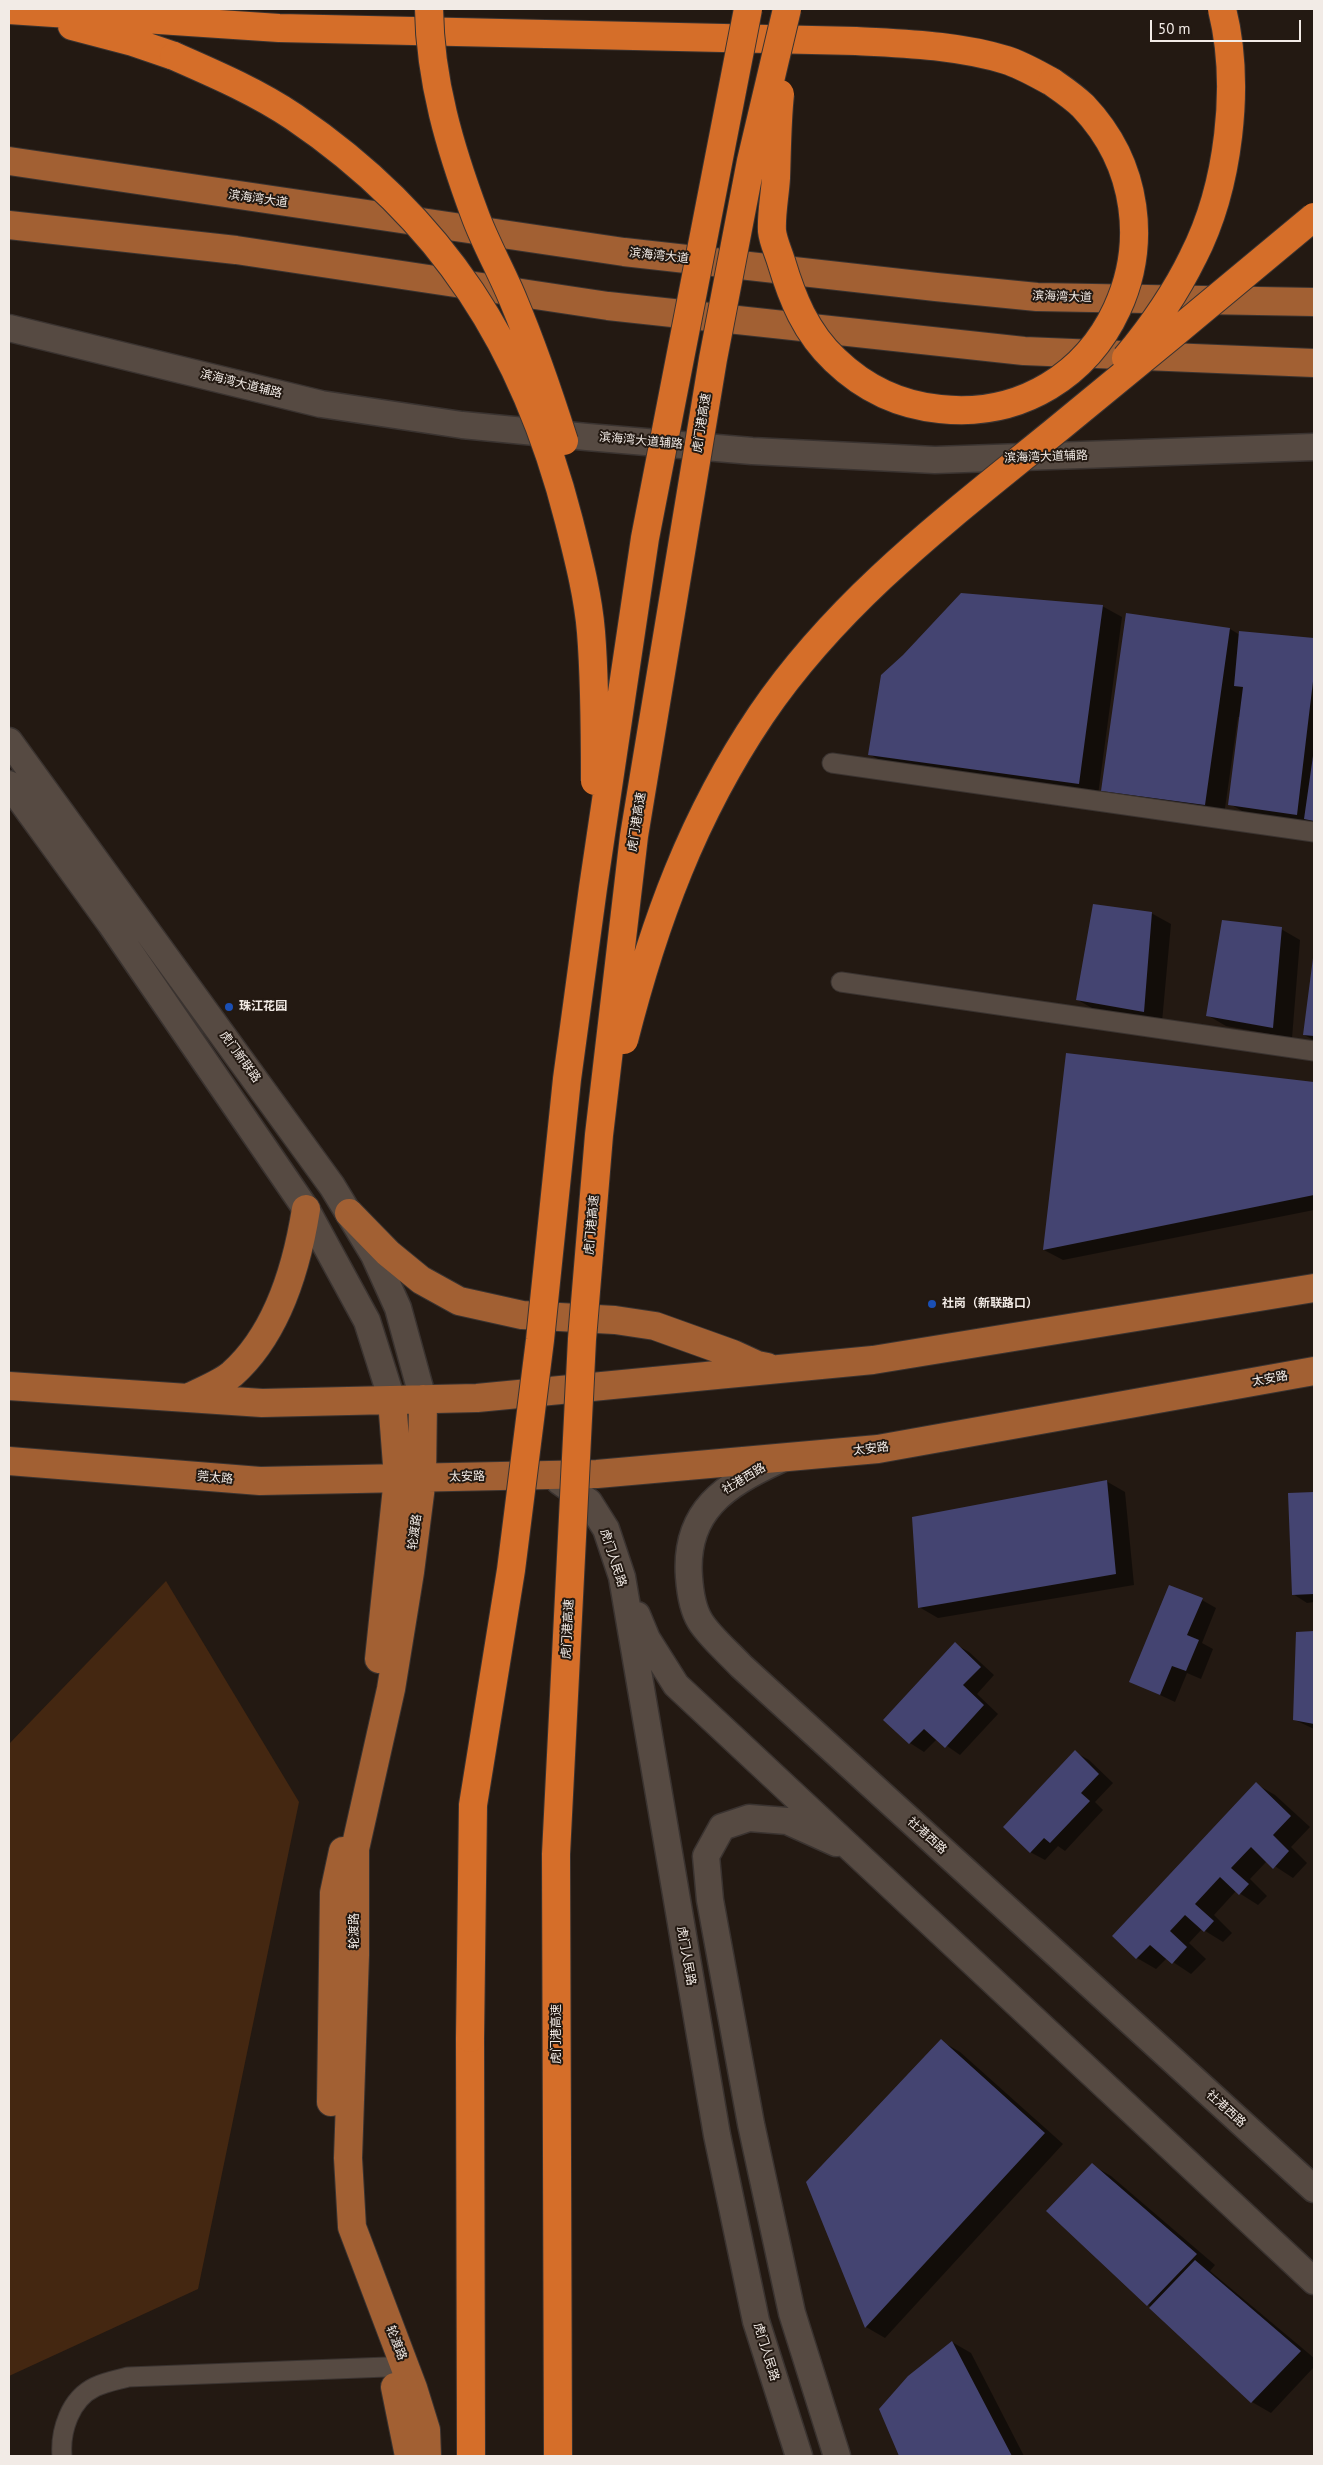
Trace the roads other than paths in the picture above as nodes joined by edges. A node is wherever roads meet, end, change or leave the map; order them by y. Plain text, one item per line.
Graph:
1 (429, 9) edge
2 (748, 9) edge
3 (788, 9) edge
4 (1222, 9) edge
5 (9, 12) edge
6 (9, 161) edge
7 (1314, 217) edge
8 (9, 225) edge
9 (1314, 302) edge
10 (9, 328) edge
11 (1314, 363) edge
12 (1079, 412) junction
13 (1314, 447) edge
14 (591, 631) junction
15 (9, 741) edge
16 (832, 762) dead end
17 (9, 784) edge
18 (1314, 832) edge
19 (593, 888) junction
20 (841, 982) dead end
21 (1314, 1051) edge
22 (599, 1135) junction
23 (306, 1209) junction
24 (349, 1213) junction
25 (1314, 1288) edge
26 (778, 1369) junction
27 (1314, 1371) edge
28 (9, 1386) edge
29 (188, 1398) junction
30 (423, 1399) junction
31 (392, 1400) junction
32 (783, 1458) junction
33 (9, 1461) edge
34 (550, 1475) junction
35 (410, 1478) junction
36 (622, 1577) junction
37 (870, 1865) junction
38 (1314, 2189) edge
39 (1314, 2281) edge
40 (387, 2367) junction
41 (62, 2456) edge
42 (409, 2456) edge
43 (428, 2456) edge
44 (471, 2456) edge
45 (558, 2456) edge
46 (799, 2456) edge
47 (837, 2456) edge

1 - 14 highway, bridge
2 - 19 highway, bridge
3 - 5 highway, bridge
3 - 22 highway, 虎门港高速, bridge
4 - 12 highway, bridge
5 - 14 highway, bridge
6 - 9 main road, 滨海湾大道, bridge
7 - 12 highway, bridge
8 - 11 main road, bridge
10 - 13 street, 滨海湾大道辅路
12 - 22 highway, bridge
14 - 19 highway, bridge
15 - 24 street, 虎门新联路
16 - 18 street
17 - 23 street
19 - 44 highway, bridge
20 - 21 street
22 - 45 highway, 虎门港高速, bridge
23 - 29 main road
23 - 31 street
24 - 26 main road
24 - 30 street, 虎门新联路
25 - 26 main road
26 - 30 main road
27 - 32 main road, 太安路
28 - 29 main road
29 - 31 main road
30 - 31 main road
30 - 35 main road, 轮渡路
31 - 35 main road, 轮渡路
32 - 34 main road, 太安路
32 - 38 street, 社港西路
33 - 35 main road, 莞太路
34 - 35 main road, 太安路
34 - 36 street, 虎门人民路
35 - 40 main road, 轮渡路
35 - 43 main road, 轮渡路
36 - 37 street
36 - 46 street, 虎门人民路
37 - 39 street
37 - 47 street
40 - 41 street
40 - 42 main road, 轮渡路

